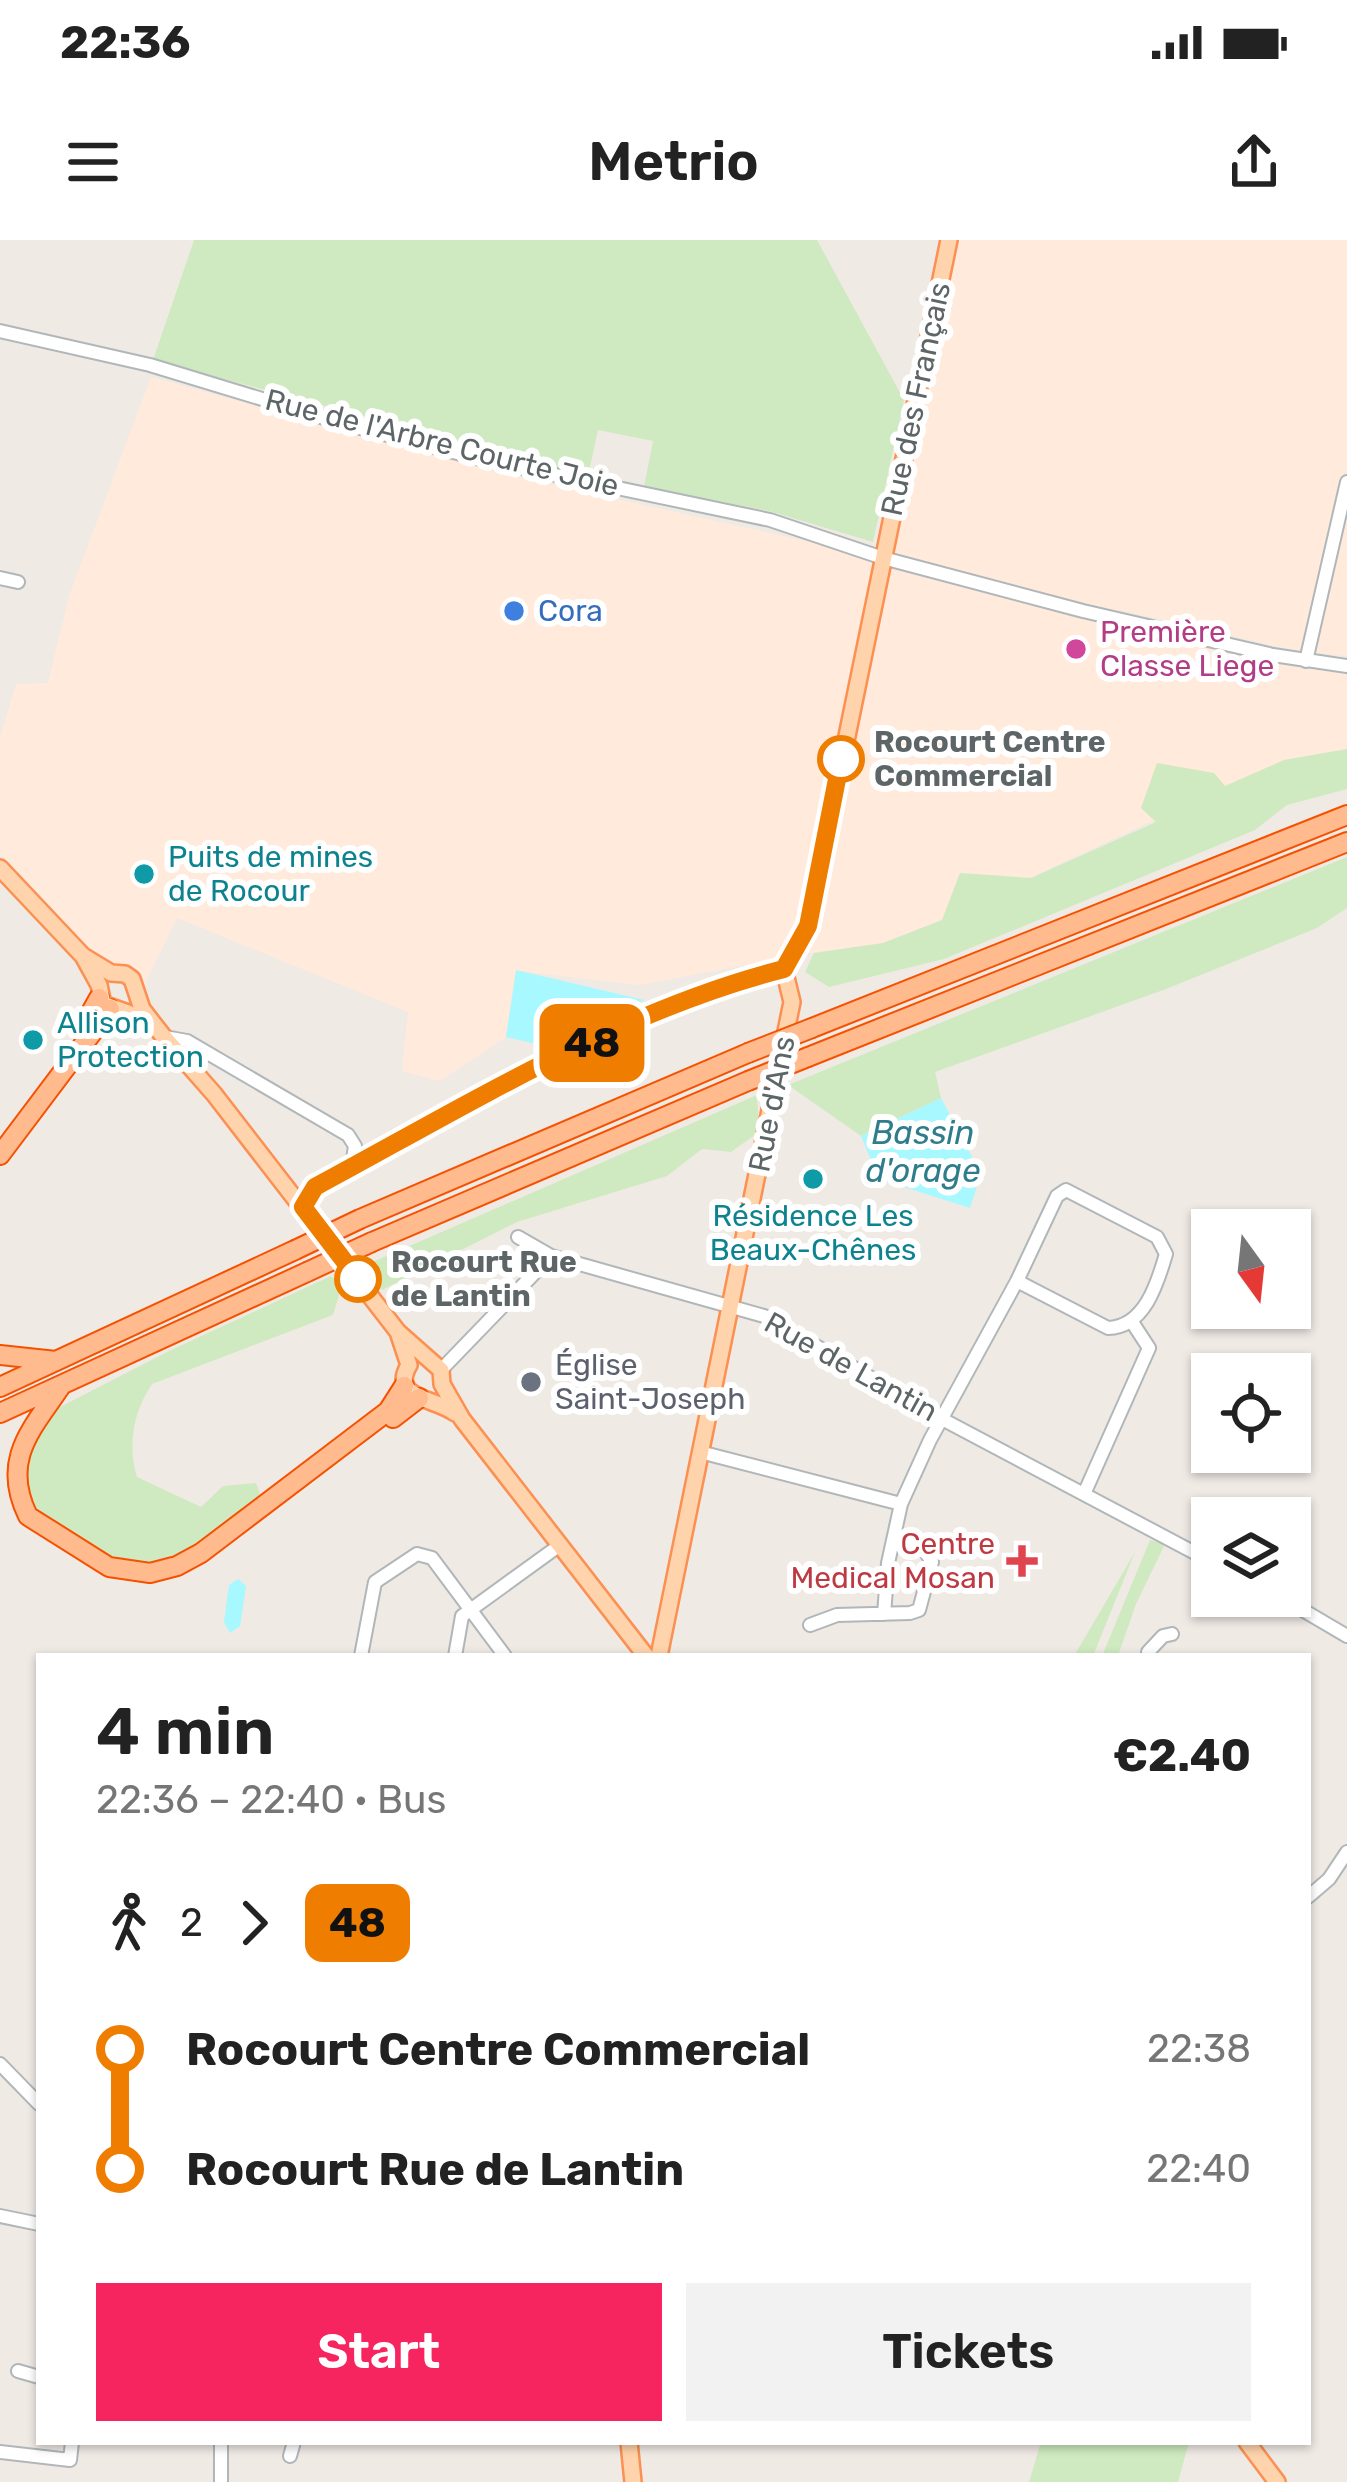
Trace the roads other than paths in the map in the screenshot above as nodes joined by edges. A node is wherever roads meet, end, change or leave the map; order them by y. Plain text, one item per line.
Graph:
1 (949, 240) edge
2 (0, 331) edge
3 (1347, 482) edge
4 (883, 558) junction
5 (0, 578) edge
6 (18, 582) dead end
7 (1306, 661) junction
8 (1347, 667) edge
9 (1347, 815) edge
10 (1347, 842) edge
11 (0, 868) edge
12 (784, 969) junction
13 (108, 995) junction
14 (136, 995) junction
15 (163, 1036) junction
16 (0, 1141) edge
17 (0, 1155) edge
18 (351, 1167) junction
19 (303, 1207) junction
20 (518, 1237) dead end
21 (551, 1256) junction
22 (1017, 1282) junction
23 (730, 1305) junction
24 (1132, 1322) junction
25 (0, 1354) edge
26 (56, 1361) junction
27 (417, 1362) junction
28 (441, 1377) junction
29 (61, 1386) junction
30 (0, 1387) edge
31 (416, 1394) junction
32 (0, 1413) edge
33 (462, 1419) junction
34 (942, 1419) junction
35 (700, 1452) junction
36 (1084, 1494) junction
37 (901, 1504) junction
38 (0, 1508) edge
39 (893, 1543) junction
40 (560, 1545) junction
41 (1191, 1551) edge
42 (470, 1609) junction
43 (884, 1614) junction
44 (1311, 1615) edge
45 (810, 1625) dead end
46 (1172, 1634) dead end
47 (1347, 1636) edge
48 (660, 1649) edge
49 (641, 1650) edge
50 (1148, 1652) dead end
51 (363, 1653) edge
52 (456, 1653) edge
53 (503, 1653) edge
54 (1347, 1852) edge
55 (1311, 1894) edge
56 (0, 2064) edge
57 (36, 2101) edge
58 (0, 2216) edge
59 (36, 2223) edge
60 (18, 2371) dead end
61 (36, 2376) edge
62 (50, 2445) edge
63 (72, 2445) edge
64 (220, 2445) edge
65 (629, 2445) edge
66 (1249, 2445) edge
67 (0, 2452) edge
68 (48, 2458) junction
69 (221, 2482) edge
70 (633, 2482) edge
71 (1277, 2482) edge

1 - 4 main road, Rue des Français
2 - 4 street, Rue de l'Arbre Courte Joie
3 - 7 street
4 - 7 street, Rue de l'Arbre Courte Joie
4 - 12 main road, Rue d'Ans
5 - 6 street
7 - 8 street, Rue de l'Arbre Courte Joie
9 - 26 highway, bridge
10 - 29 highway, bridge
11 - 13 main road
12 - 18 street
12 - 23 main road, Rue d'Ans
13 - 14 main road
13 - 14 main road
13 - 15 main road
13 - 16 highway
13 - 17 highway
14 - 15 main road
15 - 18 street
15 - 19 main road
18 - 19 street
19 - 27 main road
20 - 21 street, Rue de Lantin
21 - 23 street, Rue de Lantin
21 - 28 street
22 - 24 street
22 - 24 street
22 - 34 street
23 - 34 street, Rue de Lantin
23 - 35 main road, Rue d'Ans
24 - 36 street
25 - 26 highway
26 - 30 highway
27 - 28 main road
27 - 31 main road
28 - 31 main road
28 - 33 main road
29 - 31 highway
29 - 32 highway
31 - 33 main road
31 - 38 highway
33 - 40 main road
34 - 36 street, Rue de Lantin
34 - 37 street
35 - 37 street
35 - 48 main road, Rue d'Ans
36 - 41 street, Rue de Lantin
37 - 39 street
39 - 43 street
39 - 43 street
40 - 42 street
40 - 49 main road
42 - 51 street
42 - 52 street
42 - 53 street
43 - 45 street
44 - 47 street
46 - 50 street
48 - 49 main road
54 - 55 street
56 - 57 street
58 - 59 street
60 - 61 street
62 - 68 street
63 - 68 street
64 - 69 street
65 - 70 main road
66 - 71 main road
67 - 68 street

